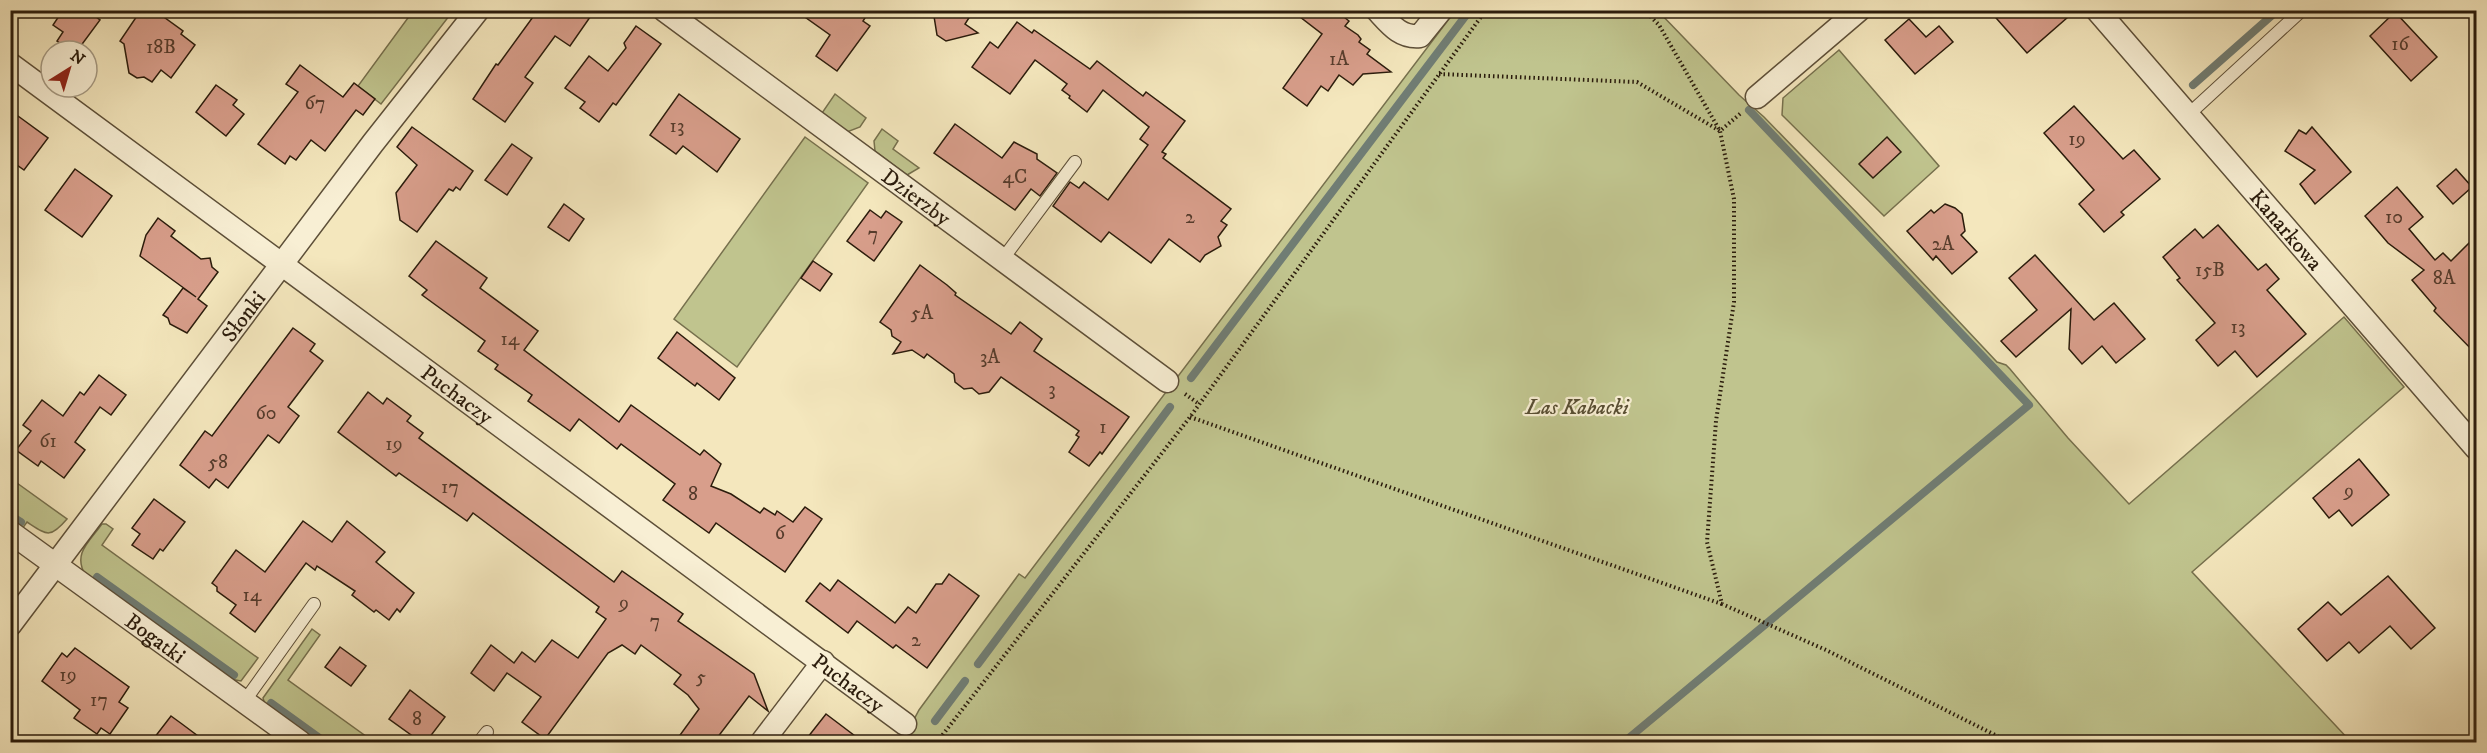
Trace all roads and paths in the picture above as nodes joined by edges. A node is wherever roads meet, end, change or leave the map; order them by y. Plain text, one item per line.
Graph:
1 (478, 10) edge
2 (664, 10) edge
3 (1377, 10) edge
4 (1441, 10) edge
5 (1486, 10) edge
6 (1644, 10) edge
7 (1858, 10) edge
8 (2097, 10) edge
9 (2302, 10) edge
10 (10, 64) edge
11 (1438, 74) junction
12 (1758, 97) joint
13 (2188, 115) junction
14 (1720, 131) junction
15 (1075, 162) dead end
16 (1002, 260) junction
17 (283, 265) junction
18 (1167, 381) dead end
19 (1190, 417) junction
20 (2476, 448) edge
21 (10, 532) edge
22 (55, 566) junction
23 (314, 604) dead end
24 (1722, 604) junction
25 (10, 625) edge
26 (823, 662) junction
27 (244, 702) junction
28 (905, 724) dead end
29 (487, 732) dead end
30 (300, 742) edge
31 (479, 742) edge
32 (762, 742) edge
33 (937, 742) edge
34 (2009, 742) edge

1 - 17 street, Słonki
2 - 16 street, Dzierzby
3 - 4 street
5 - 11 path
6 - 14 path
7 - 12 street
8 - 13 street, Kanarkowa
9 - 13 lane
10 - 17 street, Puchaczy
11 - 14 path
11 - 19 path
12 - 14 path
13 - 20 street, Kanarkowa
14 - 24 path
15 - 16 lane
16 - 18 street, Dzierzby
17 - 22 street, Słonki
17 - 26 street, Puchaczy
19 - 24 path
19 - 33 path
21 - 22 street, Bogatki
22 - 25 street, Słonki
22 - 27 street, Bogatki
23 - 27 lane
24 - 34 path
26 - 28 street, Puchaczy
26 - 32 street
27 - 30 street, Bogatki
29 - 31 lane

